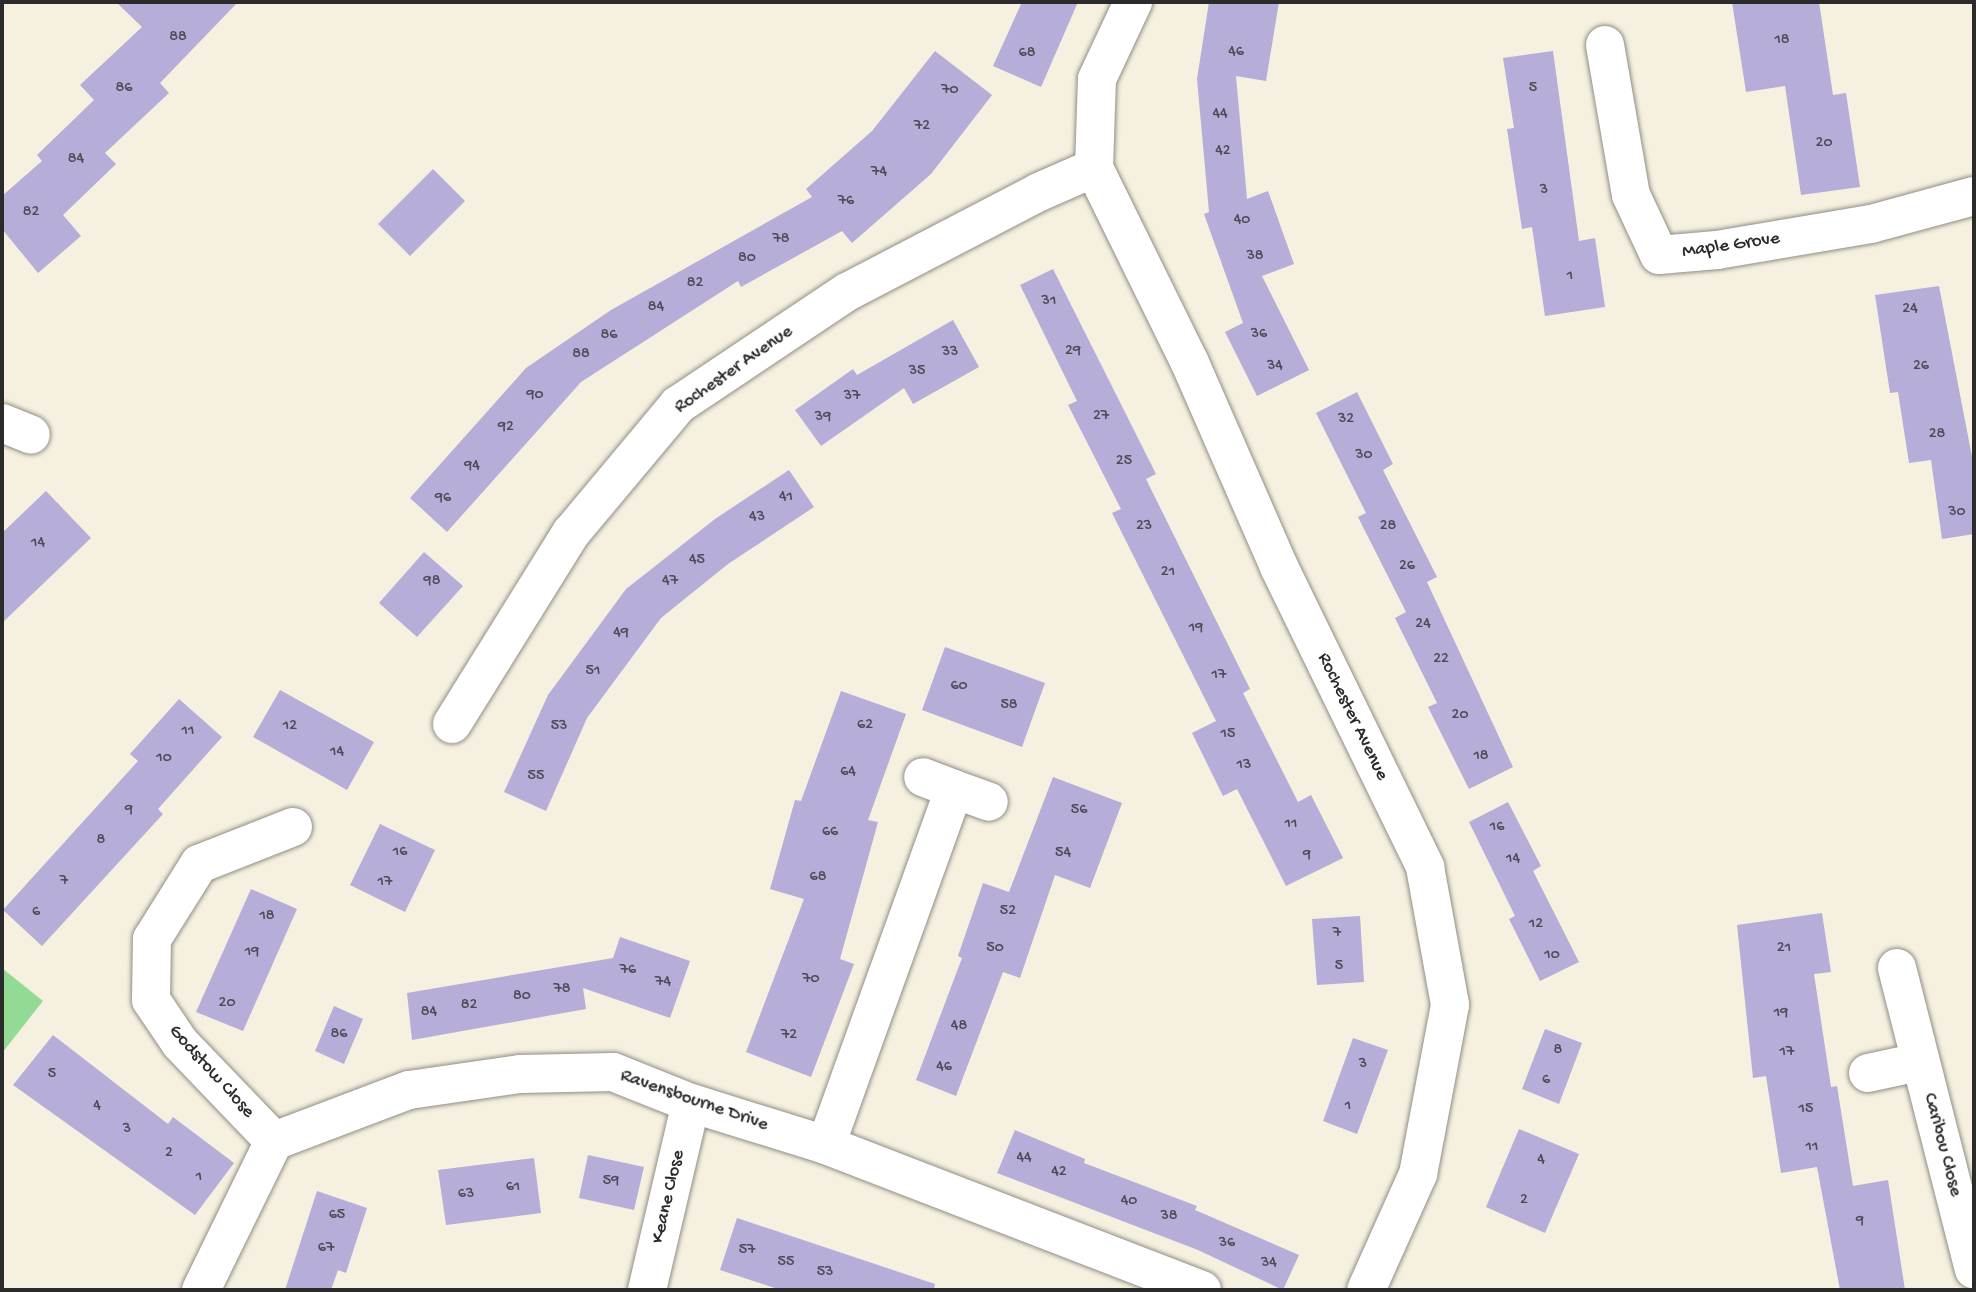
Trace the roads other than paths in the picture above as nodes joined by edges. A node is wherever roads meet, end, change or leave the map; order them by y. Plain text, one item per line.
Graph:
1 (1133, 2) edge
2 (1605, 45) dead end
3 (1094, 168) junction
4 (1974, 197) edge
5 (452, 724) dead end
6 (989, 802) dead end
7 (293, 827) dead end
8 (1896, 968) dead end
9 (1919, 1062) junction
10 (1868, 1073) dead end
11 (691, 1103) junction
12 (274, 1141) junction
13 (826, 1145) junction
14 (1974, 1269) edge
15 (201, 1290) edge
16 (647, 1290) edge
17 (1202, 1290) edge
18 (1366, 1290) edge

1 - 3 street, Rochester Avenue
2 - 4 street, Maple Grove
3 - 5 street, Rochester Avenue
3 - 18 street, Rochester Avenue
6 - 13 street
7 - 12 street, Godstow Close
8 - 9 street, Caribou Close
9 - 10 street
9 - 14 street, Caribou Close
11 - 12 street, Ravensbourne Drive
11 - 13 street, Ravensbourne Drive
11 - 16 street, Keane Close
12 - 15 street
13 - 17 street, Ravensbourne Drive

